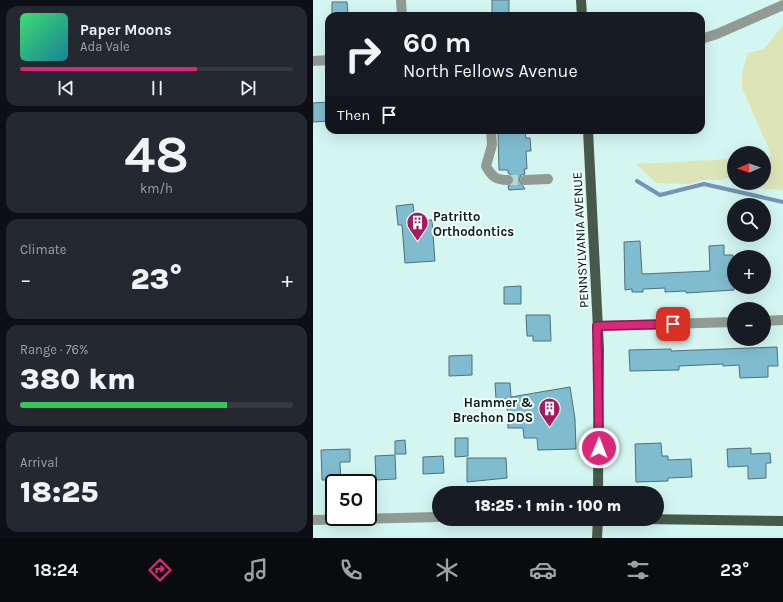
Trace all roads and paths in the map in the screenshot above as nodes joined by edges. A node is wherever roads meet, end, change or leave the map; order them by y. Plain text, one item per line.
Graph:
1 (401, 0) edge
2 (581, 0) edge
3 (783, 5) edge
4 (401, 12) edge
5 (582, 12) edge
6 (705, 38) edge
7 (325, 60) edge
8 (313, 61) edge
9 (491, 134) edge
10 (588, 134) edge
11 (548, 179) dead end
12 (508, 180) tunnel mouth
13 (525, 180) tunnel mouth
14 (783, 320) edge
15 (771, 321) edge
16 (727, 322) edge
17 (597, 326) junction
18 (598, 486) edge
19 (432, 518) edge
20 (664, 519) edge
21 (313, 520) edge
22 (783, 521) edge
23 (598, 526) edge
24 (597, 538) edge

1 - 4 street
2 - 5 main road
3 - 6 street
7 - 8 street
9 - 12 street
10 - 17 main road, PENNSYLVANIA AVENUE
11 - 13 street
14 - 15 street
16 - 17 street
17 - 18 main road, PENNSYLVANIA AVENUE
19 - 21 street
20 - 22 main road
23 - 24 main road

